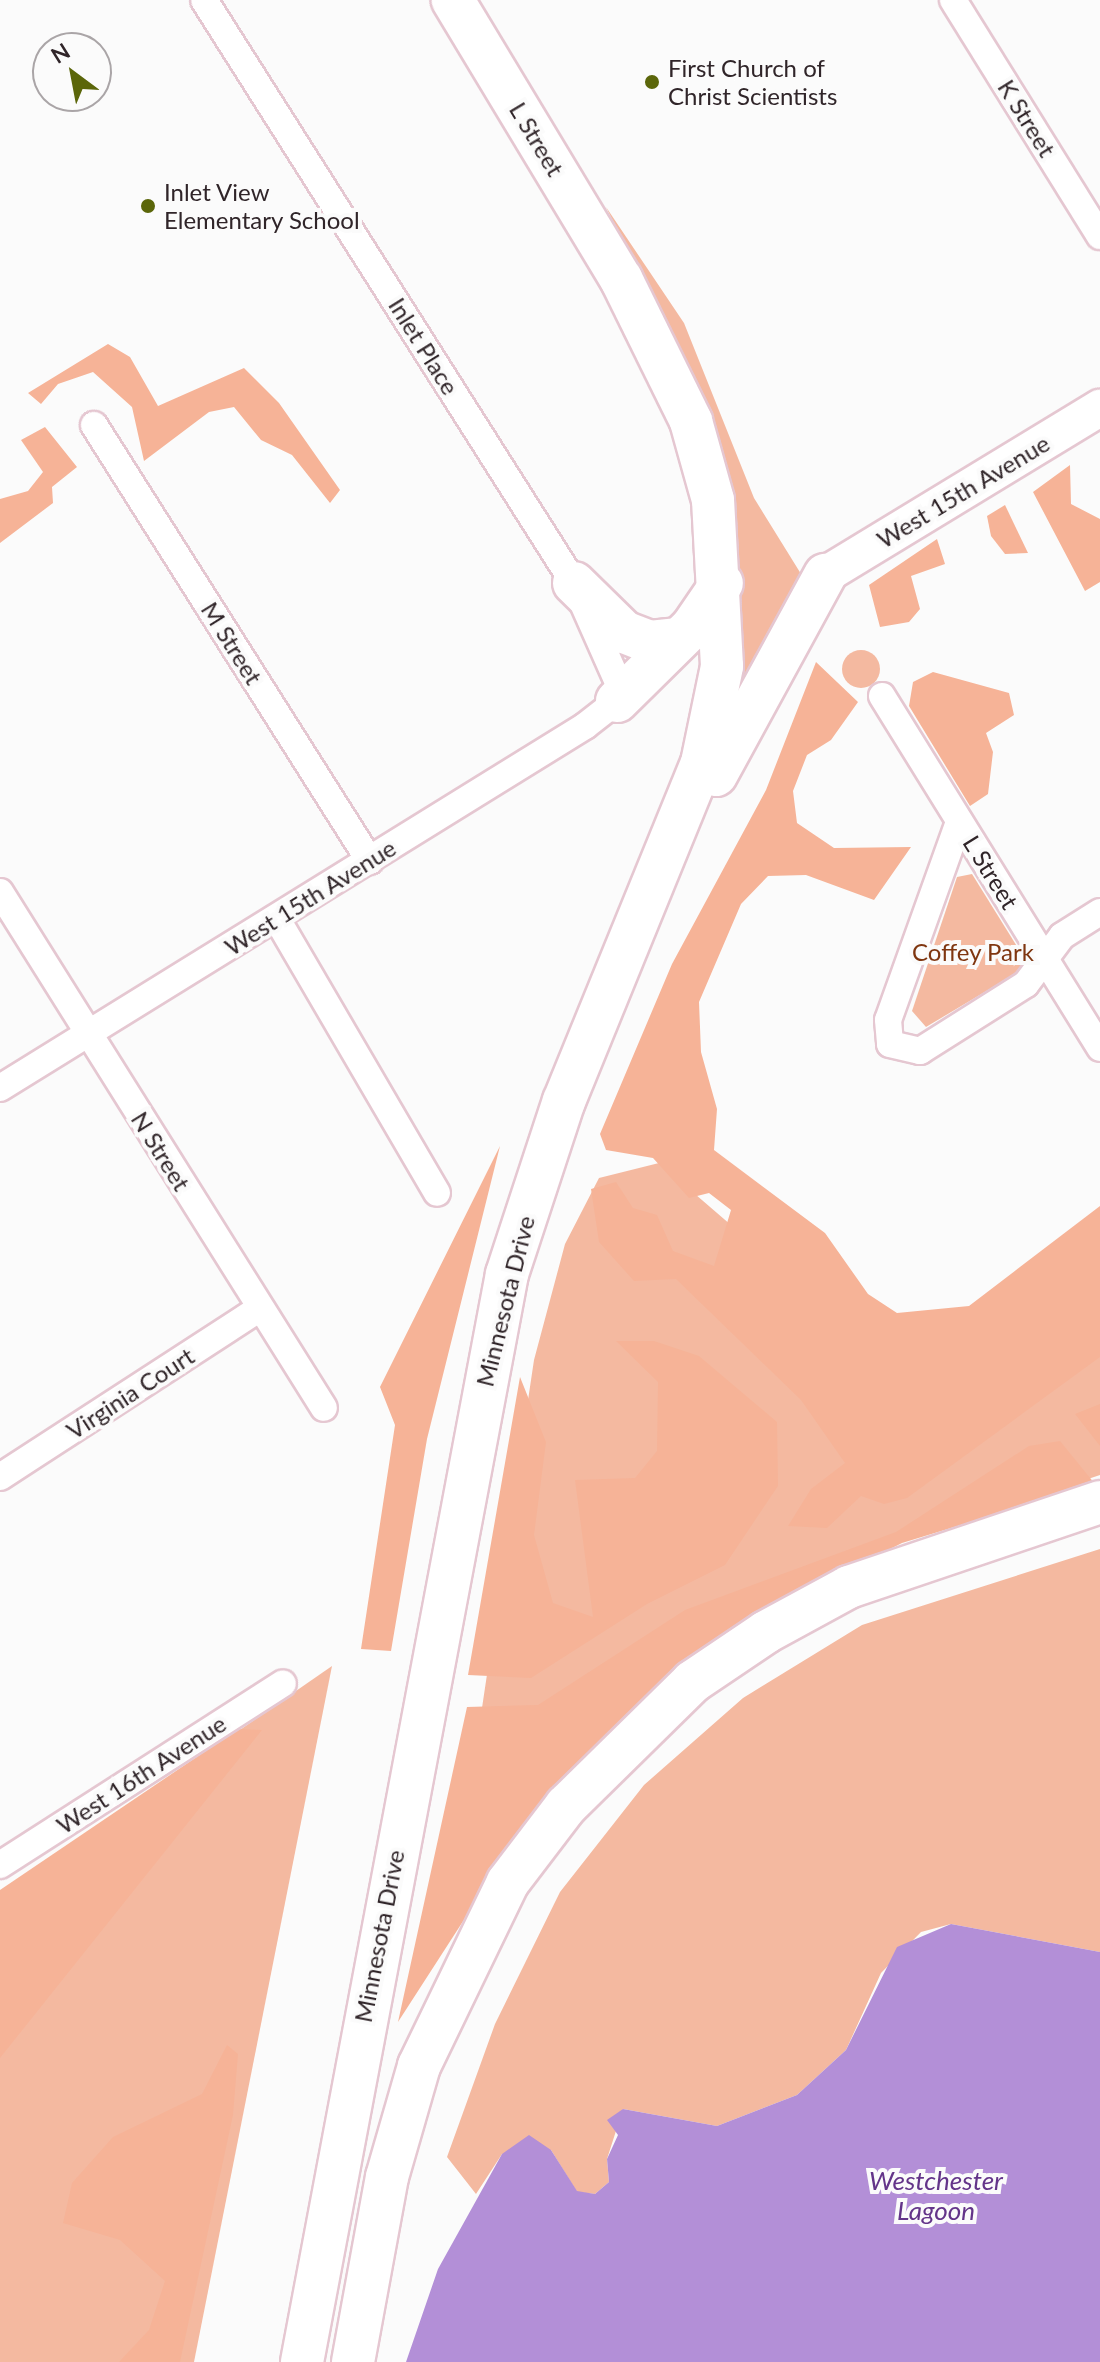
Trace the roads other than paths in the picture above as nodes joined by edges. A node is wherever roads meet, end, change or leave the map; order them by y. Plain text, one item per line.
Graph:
1 (204, 0) edge
2 (453, 0) edge
3 (953, 0) edge
4 (1100, 236) edge
5 (621, 279) joint
6 (1100, 408) edge
7 (94, 425) dead end
8 (825, 575) joint
9 (574, 583) junction
10 (722, 583) junction
11 (679, 639) junction
12 (882, 696) dead end
13 (617, 701) junction
14 (959, 822) junction
15 (370, 861) junction
16 (0, 892) edge
17 (646, 912) junction
18 (1100, 912) edge
19 (277, 919) junction
20 (1046, 961) junction
21 (87, 1033) junction
22 (1100, 1048) edge
23 (0, 1088) edge
24 (437, 1193) dead end
25 (260, 1308) junction
26 (324, 1408) dead end
27 (0, 1477) edge
28 (1100, 1502) edge
29 (283, 1683) dead end
30 (0, 1865) edge
31 (343, 2123) junction
32 (274, 2362) edge
33 (302, 2362) edge
34 (353, 2362) edge

1 - 9 street, Inlet Place
2 - 5 main road, L Street
3 - 4 street, K Street
5 - 10 main road, Minnesota Drive
6 - 8 main road, West 15th Avenue
7 - 15 street, M Street
8 - 17 main road
9 - 11 main road
9 - 13 street, Inlet Place
10 - 11 main road
10 - 17 main road, Minnesota Drive
11 - 13 main road
12 - 14 street, L Street
13 - 15 street, West 15th Avenue
14 - 20 street, L Street
14 - 20 street
15 - 19 street, West 15th Avenue
16 - 21 street, N Street
17 - 31 main road, Minnesota Drive
18 - 20 street
19 - 21 street, West 15th Avenue
19 - 24 street
20 - 22 street, L Street
21 - 23 street, West 15th Avenue
21 - 25 street, N Street
25 - 26 street, N Street
25 - 27 street, Virginia Court
28 - 34 main road
29 - 30 street, West 16th Avenue
31 - 32 main road
31 - 33 main road, Minnesota Drive

